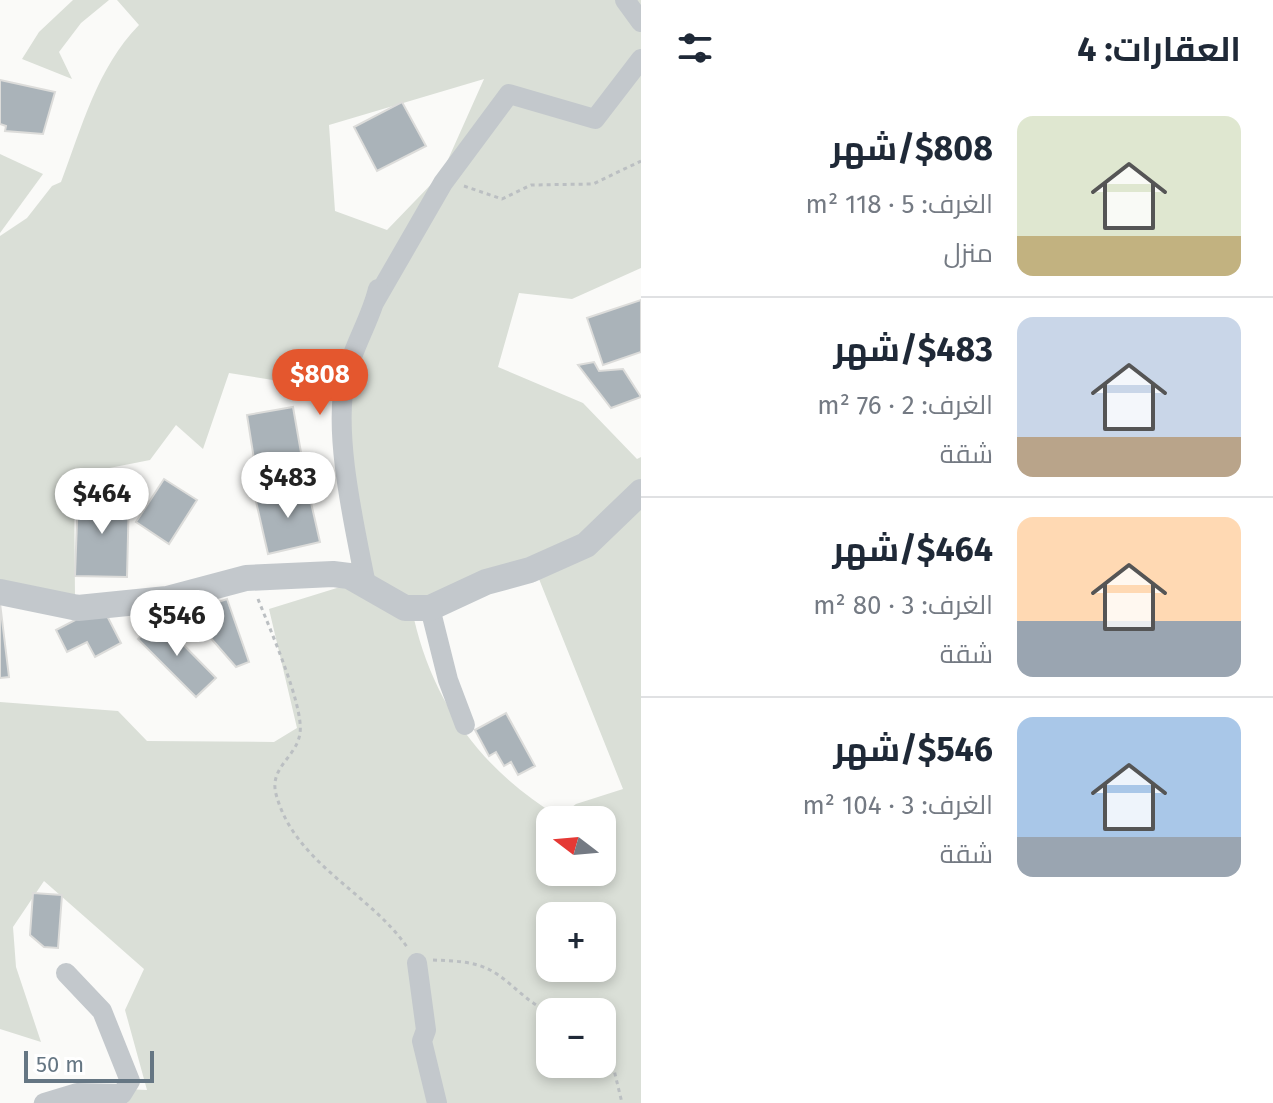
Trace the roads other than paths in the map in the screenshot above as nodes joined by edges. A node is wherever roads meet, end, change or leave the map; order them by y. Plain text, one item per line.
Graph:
1 (625, 0) edge
2 (641, 22) edge
3 (641, 59) edge
4 (387, 255) dead end
5 (375, 301) junction
6 (641, 492) edge
7 (366, 585) junction
8 (0, 592) edge
9 (430, 608) junction
10 (465, 725) dead end
11 (417, 963) road end
12 (66, 973) dead end
13 (44, 1103) edge
14 (437, 1103) edge

1 - 2 street
3 - 5 street
4 - 5 street
5 - 7 street
6 - 9 street
7 - 8 street
7 - 9 street
9 - 10 street
11 - 14 street
12 - 13 street

